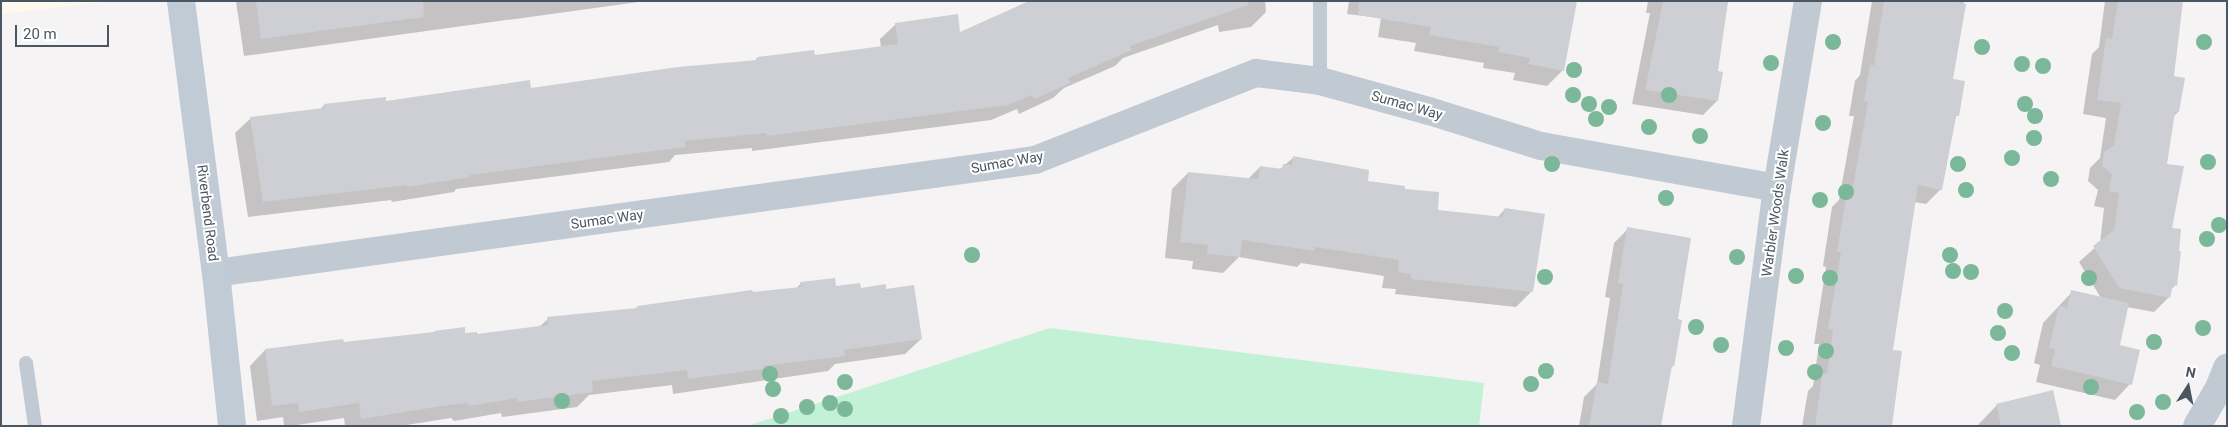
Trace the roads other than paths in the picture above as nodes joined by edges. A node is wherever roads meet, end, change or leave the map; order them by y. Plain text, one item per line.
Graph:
1 (181, 1) edge
2 (1320, 1) edge
3 (1808, 1) edge
4 (1320, 81) junction
5 (1777, 188) junction
6 (216, 273) junction
7 (26, 363) dead end
8 (2227, 368) edge
9 (34, 426) edge
10 (232, 426) edge
11 (1746, 426) edge
12 (2198, 426) edge

1 - 6 street, Riverbend Road
2 - 4 lane
3 - 5 street, Warbler Woods Walk
4 - 5 street, Sumac Way
4 - 6 street, Sumac Way
5 - 11 street, Warbler Woods Walk
6 - 10 street, Riverbend Road
7 - 9 lane
8 - 12 street

